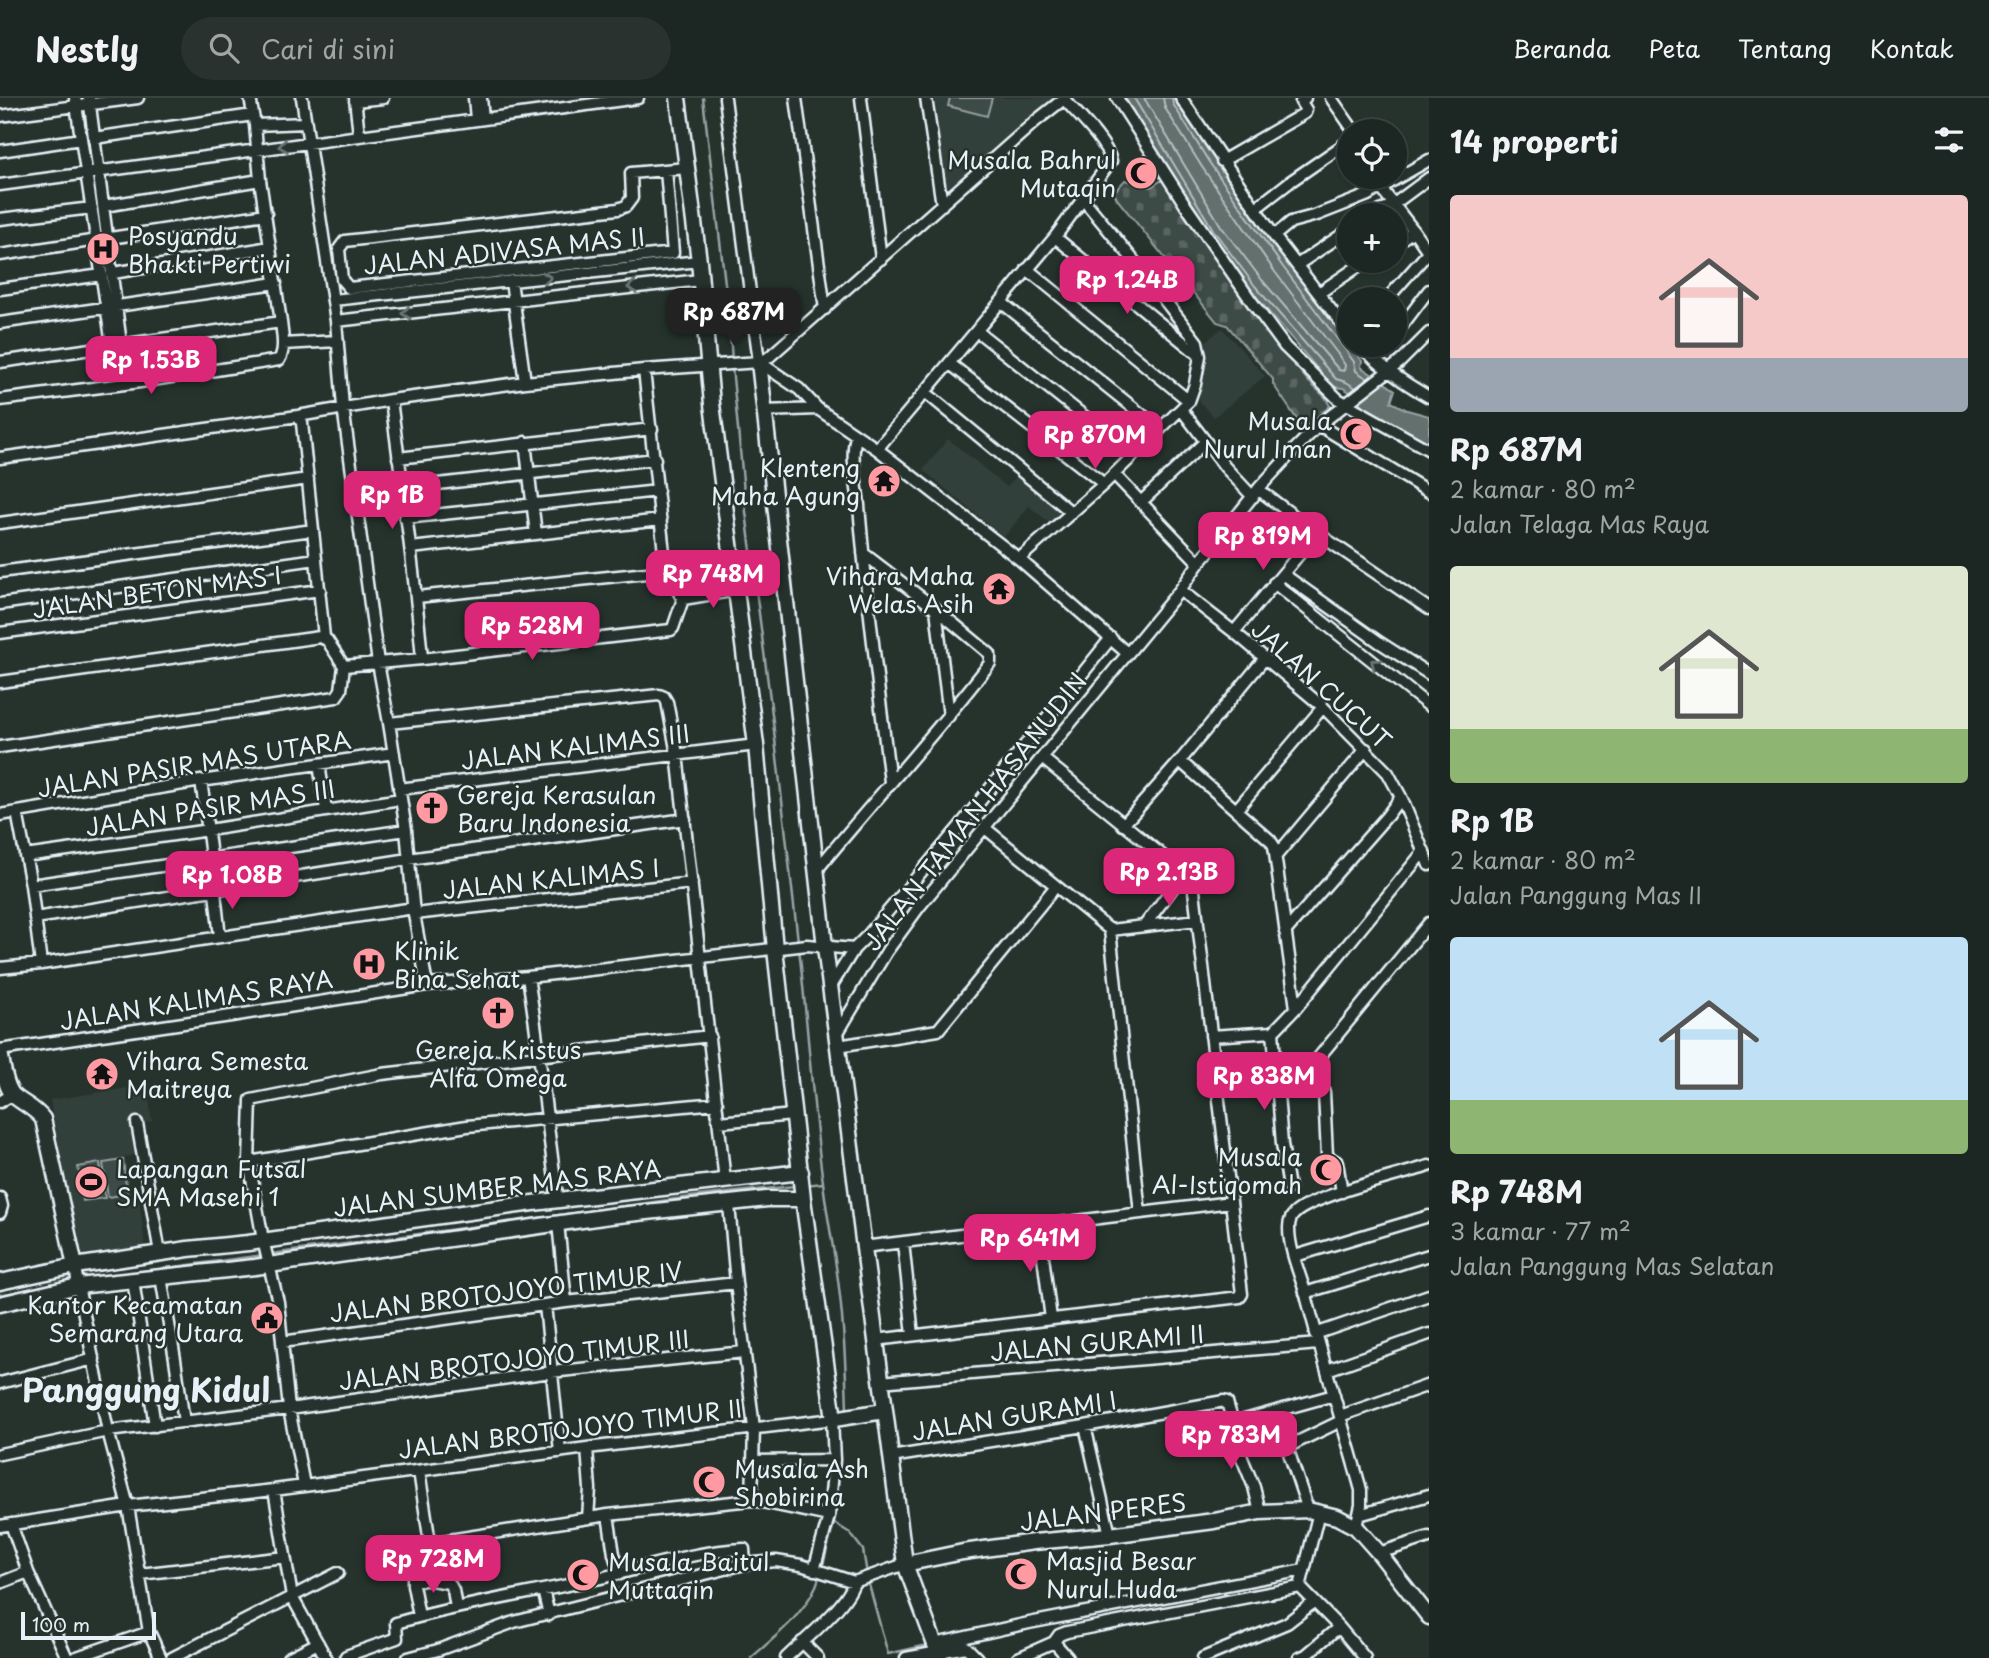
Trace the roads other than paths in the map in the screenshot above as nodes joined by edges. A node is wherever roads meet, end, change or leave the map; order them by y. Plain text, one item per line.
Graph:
1 (138, 98) edge
2 (250, 98) edge
3 (302, 98) edge
4 (383, 98) edge
5 (474, 98) edge
6 (481, 98) edge
7 (638, 98) edge
8 (678, 98) edge
9 (725, 98) edge
10 (796, 98) edge
11 (861, 98) edge
12 (926, 98) edge
13 (1064, 98) edge
14 (1117, 98) edge
15 (1181, 98) edge
16 (1305, 98) edge
17 (1331, 98) edge
18 (355, 100) edge
19 (602, 100) edge
20 (89, 102) edge
21 (76, 103) edge
22 (0, 116) edge
23 (480, 119) junction
24 (1346, 119) edge
25 (254, 120) junction
26 (306, 123) junction
27 (359, 135) junction
28 (94, 138) junction
29 (81, 139) junction
30 (309, 142) junction
31 (257, 149) junction
32 (1337, 149) edge
33 (0, 150) edge
34 (1429, 160) edge
35 (1222, 161) junction
36 (687, 168) junction
37 (666, 170) junction
38 (99, 171) junction
39 (1407, 171) edge
40 (87, 172) junction
41 (1429, 178) edge
42 (260, 180) junction
43 (0, 185) edge
44 (1379, 189) edge
45 (1382, 189) edge
46 (1083, 199) junction
47 (1393, 203) edge
48 (1395, 203) edge
49 (942, 205) junction
50 (104, 206) junction
51 (92, 208) junction
52 (1256, 208) junction
53 (266, 214) junction
54 (0, 219) edge
55 (1407, 222) edge
56 (1414, 231) junction
57 (1407, 235) edge
58 (1274, 236) junction
59 (1055, 237) junction
60 (1337, 238) edge
61 (102, 239) junction
62 (270, 247) junction
63 (0, 255) edge
64 (881, 259) junction
65 (699, 261) junction
66 (1135, 262) junction
67 (1297, 265) junction
68 (1027, 270) junction
69 (1348, 273) edge
70 (108, 274) junction
71 (700, 280) junction
72 (512, 281) junction
73 (276, 283) junction
74 (1113, 284) junction
75 (1398, 287) edge
76 (0, 289) edge
77 (1429, 290) edge
78 (1319, 293) junction
79 (332, 300) junction
80 (515, 300) junction
81 (1001, 302) junction
82 (1164, 302) junction
83 (113, 307) junction
84 (825, 309) junction
85 (1150, 314) junction
86 (1337, 317) edge
87 (1407, 319) edge
88 (336, 321) junction
89 (281, 322) junction
90 (0, 323) edge
91 (977, 331) junction
92 (1429, 333) edge
93 (338, 341) junction
94 (117, 344) junction
95 (283, 344) junction
96 (1200, 356) junction
97 (1374, 359) edge
98 (761, 361) junction
99 (0, 362) edge
100 (949, 363) junction
101 (712, 365) junction
102 (644, 370) junction
103 (1386, 373) junction
104 (525, 382) junction
105 (925, 392) junction
106 (1429, 397) edge
107 (0, 400) edge
108 (391, 400) junction
109 (1348, 403) junction
110 (1185, 405) junction
111 (343, 407) junction
112 (818, 409) junction
113 (765, 411) junction
114 (298, 416) junction
115 (1319, 425) junction
116 (652, 429) junction
117 (1160, 429) junction
118 (856, 436) junction
119 (525, 442) junction
120 (1205, 442) junction
121 (877, 449) junction
122 (1429, 450) edge
123 (1133, 455) junction
124 (0, 458) edge
125 (398, 458) junction
126 (655, 459) junction
127 (529, 474) junction
128 (1114, 474) junction
129 (308, 479) junction
130 (1104, 484) junction
131 (403, 488) junction
132 (659, 491) junction
133 (1429, 492) edge
134 (1256, 493) junction
135 (1141, 502) junction
136 (533, 504) junction
137 (1071, 512) junction
138 (405, 517) junction
139 (661, 520) junction
140 (0, 523) edge
141 (313, 530) junction
142 (1317, 533) junction
143 (536, 534) junction
144 (411, 548) junction
145 (863, 552) junction
146 (316, 559) junction
147 (1019, 559) junction
148 (1199, 563) junction
149 (666, 571) junction
150 (0, 572) edge
151 (1283, 574) junction
152 (1274, 583) junction
153 (320, 590) junction
154 (737, 590) junction
155 (1180, 590) junction
156 (416, 597) junction
157 (683, 599) junction
158 (0, 604) edge
159 (936, 608) junction
160 (1429, 609) edge
161 (1234, 632) junction
162 (0, 633) edge
163 (324, 637) junction
164 (1111, 638) junction
165 (1127, 653) junction
166 (422, 659) junction
167 (1265, 659) junction
168 (378, 663) junction
169 (344, 666) junction
170 (1429, 674) edge
171 (0, 682) edge
172 (1323, 706) junction
173 (1429, 706) edge
174 (949, 716) junction
175 (389, 723) junction
176 (756, 745) junction
177 (0, 747) edge
178 (1366, 749) junction
179 (394, 753) junction
180 (677, 754) junction
181 (1042, 758) junction
182 (1180, 761) junction
183 (319, 764) junction
184 (201, 781) junction
185 (890, 782) junction
186 (400, 794) junction
187 (1401, 797) junction
188 (1237, 809) junction
189 (326, 810) junction
190 (17, 812) junction
191 (0, 815) edge
192 (685, 819) junction
193 (1123, 825) junction
194 (985, 828) junction
195 (209, 830) junction
196 (406, 830) junction
197 (1424, 851) junction
198 (25, 856) junction
199 (1276, 856) junction
200 (409, 859) junction
201 (210, 860) junction
202 (1429, 865) edge
203 (816, 871) junction
204 (1184, 873) junction
205 (692, 883) junction
206 (31, 886) junction
207 (1056, 886) junction
208 (214, 890) junction
209 (414, 911) junction
210 (35, 918) junction
211 (1197, 920) junction
212 (1429, 923) edge
213 (1144, 926) junction
214 (1110, 930) junction
215 (1285, 932) junction
216 (220, 937) junction
217 (825, 947) junction
218 (781, 948) junction
219 (854, 949) junction
220 (701, 957) junction
221 (41, 964) junction
222 (0, 968) edge
223 (528, 977) junction
224 (427, 985) junction
225 (830, 988) junction
226 (1296, 1008) junction
227 (1273, 1032) junction
228 (710, 1036) junction
229 (1211, 1036) junction
230 (837, 1040) junction
231 (0, 1051) edge
232 (541, 1056) junction
233 (1276, 1071) junction
234 (1215, 1074) junction
235 (1324, 1092) dead end
236 (13, 1094) junction
237 (0, 1102) edge
238 (717, 1103) junction
239 (793, 1115) junction
240 (546, 1118) junction
241 (719, 1122) junction
242 (137, 1123) dead end
243 (249, 1162) junction
244 (1429, 1166) edge
245 (801, 1173) junction
246 (725, 1181) junction
247 (1289, 1188) dead end
248 (1342, 1192) junction
249 (802, 1197) junction
250 (0, 1198) edge
251 (558, 1200) junction
252 (1231, 1202) junction
253 (729, 1204) junction
254 (0, 1213) edge
255 (1140, 1213) junction
256 (1429, 1216) edge
257 (558, 1223) junction
258 (1039, 1225) junction
259 (264, 1242) junction
260 (903, 1242) junction
261 (863, 1247) junction
262 (160, 1253) junction
263 (1429, 1255) edge
264 (1295, 1256) junction
265 (269, 1264) junction
266 (77, 1277) junction
267 (161, 1277) junction
268 (132, 1280) junction
269 (0, 1282) edge
270 (736, 1283) junction
271 (1305, 1293) junction
272 (1429, 1295) edge
273 (566, 1302) junction
274 (0, 1304) edge
275 (545, 1305) junction
276 (1051, 1319) junction
277 (1429, 1334) edge
278 (913, 1335) junction
279 (875, 1339) junction
280 (1317, 1339) junction
281 (282, 1342) junction
282 (744, 1352) junction
283 (94, 1359) junction
284 (1327, 1370) junction
285 (551, 1372) junction
286 (0, 1382) edge
287 (880, 1382) junction
288 (1429, 1385) edge
289 (1334, 1395) junction
290 (289, 1409) junction
291 (884, 1411) junction
292 (841, 1418) junction
293 (1340, 1418) junction
294 (184, 1422) junction
295 (1233, 1423) junction
296 (155, 1426) junction
297 (1085, 1426) junction
298 (754, 1428) junction
299 (108, 1431) junction
300 (587, 1448) junction
301 (560, 1452) junction
302 (0, 1454) edge
303 (891, 1457) junction
304 (834, 1460) junction
305 (753, 1461) junction
306 (419, 1471) junction
307 (304, 1485) junction
308 (274, 1490) junction
309 (1429, 1495) edge
310 (752, 1500) junction
311 (128, 1506) junction
312 (1313, 1511) junction
313 (1260, 1512) junction
314 (608, 1515) junction
315 (829, 1516) junction
316 (588, 1518) junction
317 (1358, 1521) junction
318 (5, 1525) edge
319 (1110, 1535) junction
320 (1429, 1536) edge
321 (430, 1543) junction
322 (1379, 1553) junction
323 (285, 1557) junction
324 (746, 1564) junction
325 (905, 1564) junction
326 (1304, 1570) junction
327 (819, 1571) junction
328 (28, 1573) junction
329 (338, 1573) dead end
330 (140, 1574) junction
331 (621, 1574) junction
332 (413, 1580) junction
333 (856, 1581) junction
334 (0, 1583) edge
335 (1300, 1587) junction
336 (543, 1590) junction
337 (292, 1597) junction
338 (1314, 1601) junction
339 (456, 1608) junction
340 (549, 1615) junction
341 (419, 1616) junction
342 (1429, 1617) edge
343 (1339, 1627) junction
344 (149, 1632) junction
345 (802, 1642) junction
346 (1054, 1642) junction
347 (318, 1643) junction
348 (936, 1652) edge
349 (1363, 1657) edge
350 (67, 1658) edge
351 (74, 1658) edge
352 (161, 1658) edge
353 (172, 1658) edge
354 (288, 1658) edge
355 (327, 1658) edge
356 (345, 1658) edge
357 (408, 1658) edge
358 (786, 1658) edge
359 (818, 1658) edge
360 (906, 1658) edge
361 (977, 1658) edge
362 (1018, 1658) edge
363 (1068, 1658) edge
364 (1203, 1658) edge
365 (1299, 1658) edge

1 - 20 street
2 - 25 street
3 - 26 street
4 - 18 street
5 - 23 street
6 - 23 street
7 - 19 street
8 - 36 street
9 - 98 street
10 - 84 street
11 - 64 street
12 - 49 street
13 - 46 street
13 - 49 street
14 - 109 street
15 - 35 street
16 - 35 street
17 - 24 street
18 - 27 street
19 - 23 street
20 - 21 street
20 - 28 street
21 - 22 street
21 - 29 street
23 - 27 street
25 - 26 street
25 - 28 street
25 - 31 street
26 - 30 street
27 - 30 street
28 - 38 street
29 - 33 street
29 - 40 street
30 -> 31 street
30 - 79 street
31 - 38 street
31 - 42 street
32 - 52 street
34 - 39 street
35 - 52 street
36 - 37 street
36 - 65 street
37 - 37 street, JALAN ADIVASA MAS II
38 - 40 street
38 - 50 street
40 - 43 street
40 - 51 street
41 - 48 street
42 - 50 street
42 - 53 street
44 - 58 street
45 - 47 street
46 - 59 street
46 - 66 street
49 - 64 street
50 - 61 street
51 - 54 street
51 - 61 street
52 - 58 street
53 - 61 street
53 - 62 street
55 - 56 street
56 - 57 street
56 - 75 street
58 - 67 street
59 - 68 street
59 - 74 street
60 - 67 street
61 - 63 street
61 - 70 street
62 - 70 street
62 - 73 street
64 - 84 street
65 - 71 street
72 -> 65 street
66 - 74 street
66 - 82 street
67 - 78 street
68 - 81 street
68 - 110 street
69 - 78 street
70 - 76 street
70 - 83 street
71 -> 80 street
71 - 101 street
72 - 79 street
72 - 80 street
73 - 83 street
73 - 89 street
74 - 85 street
77 - 87 street
78 - 86 street
79 - 88 street
80 -> 88 street
80 - 104 street
81 - 91 street
81 - 117 street
82 - 85 street
82 - 96 street
83 - 90 street
83 - 94 street
84 - 98 street
85 - 96 street
88 - 93 street
89 - 94 street
89 - 95 street
91 - 100 street
91 - 123 street
92 - 103 street, JALAN TAMAN HASANUDIN
93 - 95 street
93 - 111 street
94 - 99 street
95 - 107 street
96 - 110 street
97 - 103 street
98 - 101 street
98 - 112 street
98 - 113 street
100 - 105 street
100 - 130 street
101 - 102 street
101 - 154 street
102 - 104 street
102 - 116 street
103 - 106 street
103 - 109 street, JALAN TAMAN HASANUDIN
104 - 108 street
105 - 121 street
105 - 137 street
108 - 111 street
108 - 125 street
109 - 115 street, JALAN TAMAN HASANUDIN
109 - 122 street
110 - 117 street
110 - 120 street
111 - 114 street
111 - 168 street
112 - 113 street
112 - 118 street
113 - 203 street
114 - 124 street
114 - 129 street
115 - 133 street
115 - 134 street, JALAN TAMAN HASANUDIN
116 - 119 street
116 - 126 street
117 - 123 street
118 - 121 street
118 - 145 street
119 - 125 street
119 - 127 street
120 - 134 street
120 - 135 street
121 - 147 street
123 - 128 street
125 - 131 street
126 - 127 street
126 - 132 street
127 - 131 street
127 - 136 street
128 - 130 street
128 - 135 street
129 - 140 street
129 - 141 street
130 - 137 street
131 - 138 street
132 - 136 street
132 - 139 street
134 - 142 street
134 - 148 street, JALAN TAMAN HASANUDIN
135 - 148 street
136 - 138 street
136 - 143 street
137 - 147 street
138 - 144 street
139 - 143 street
139 - 149 street
141 - 146 street
141 - 150 street
142 - 151 street
142 - 160 street
143 - 144 street
144 - 156 street
145 - 159 street
145 - 185 street
146 - 153 street
146 - 158 street
147 - 164 street
148 - 155 street, JALAN TAMAN HASANUDIN
149 - 156 street
149 - 157 street
151 - 152 street
151 - 170 street
152 - 161 street
173 -> 152 street
153 - 162 street, JALAN BETON MAS I
153 - 163 street
154 - 157 street
154 - 176 street
155 - 161 street, JALAN CUCUT
155 - 165 street, JALAN TAMAN HASANUDIN
156 - 166 street
157 - 166 street
159 - 174 street
159 - 174 street
161 - 167 street, JALAN CUCUT
163 - 169 street
163 - 171 street
164 - 165 street
164 - 219 street, JALAN TAMAN HASANUDIN
165 - 181 street, JALAN TAMAN HASANUDIN
166 - 168 street
167 - 172 street, JALAN CUCUT
167 - 182 street
168 - 169 street
168 - 175 street
169 - 177 street
172 - 178 street, JALAN CUCUT
172 - 188 street
174 - 185 street
175 - 179 street
175 - 180 street
176 - 180 street, JALAN KALIMAS III
176 - 218 street
178 - 187 street, JALAN CUCUT
178 - 199 street
179 - 183 street, JALAN PASIR MAS UTARA
179 - 186 street
180 - 186 street, JALAN KALIMAS III
180 - 192 street
181 - 193 street
181 - 194 street, JALAN TAMAN HASANUDIN
182 - 188 street
182 - 193 street
183 - 184 street, JALAN PASIR MAS UTARA
183 - 189 street
184 - 190 street, JALAN PASIR MAS UTARA
184 - 195 street
185 - 203 street
186 - 189 street, JALAN PASIR MAS III
186 - 196 street
187 - 197 street, JALAN CUCUT
187 - 215 street
188 - 199 street
189 - 195 street, JALAN PASIR MAS III
190 - 191 street, JALAN PASIR MAS UTARA
190 - 198 street
192 - 200 street
192 - 205 street
193 - 204 street
194 - 207 street
194 - 230 street, JALAN TAMAN HASANUDIN
195 - 198 street, JALAN PASIR MAS III
195 - 201 street
196 - 200 street
196 - 201 street
197 - 202 street, JALAN CUCUT
197 - 226 street
198 - 206 street
199 - 215 street
200 - 208 street
200 - 209 street
201 - 206 street
201 - 208 street
203 - 217 street
204 - 211 street
204 - 213 street
205 - 209 street, JALAN KALIMAS I
205 - 220 street
206 - 210 street
207 - 214 street
207 - 230 street
208 - 210 street
208 - 216 street
209 - 216 street, JALAN KALIMAS I
209 - 224 street
210 - 221 street
211 - 213 street
211 - 229 street
212 - 233 street
213 - 214 street
214 - 255 street
215 - 226 street
216 - 221 street, JALAN KALIMAS I
217 - 218 street, JALAN KALIMAS RAYA
217 - 219 street, JALAN KALIMAS RAYA
217 - 225 street
218 - 220 street, JALAN KALIMAS RAYA
218 - 239 street
219 - 225 street, JALAN TAMAN HASANUDIN
220 - 223 street, JALAN KALIMAS RAYA
220 - 228 street
221 - 222 street, JALAN KALIMAS I
223 - 224 street, JALAN KALIMAS RAYA
223 - 232 street
224 - 231 street, JALAN KALIMAS RAYA
225 - 230 street
226 - 227 street
227 - 229 street
227 - 233 street
228 - 232 street
228 - 238 street
229 - 234 street
230 - 261 street
231 - 236 street
232 - 240 street
232 - 243 street
233 - 234 street
233 - 247 street
234 - 252 street
235 - 248 street
236 - 237 street
236 - 266 street
238 - 240 street
238 - 241 street
239 - 241 street
239 - 245 street
240 - 243 street
240 - 251 street
241 - 246 street
242 - 262 street
243 - 259 street
244 - 248 street
245 - 246 street, JALAN SUMBER MAS RAYA
245 - 249 street
246 - 251 street, JALAN SUMBER MAS RAYA
248 - 264 street
249 - 253 street, JALAN SUMBER MAS RAYA
249 - 292 street
250 - 254 street
251 - 259 street, JALAN SUMBER MAS RAYA
252 - 255 street
252 - 276 street
253 - 257 street, JALAN SUMBER MAS RAYA
253 - 270 street
255 - 258 street
256 - 264 street
257 - 265 street, JALAN SUMBER MAS RAYA
257 - 273 street
258 - 260 street
258 - 276 street
259 - 262 street, JALAN SUMBER MAS RAYA
259 - 265 street
260 - 261 street
260 - 278 street
261 - 279 street
262 - 266 street, JALAN SUMBER MAS RAYA
263 - 271 street
264 - 271 street
265 - 267 street, JALAN SUMBER MAS RAYA
265 - 281 street
266 - 268 street, JALAN SUMBER MAS RAYA
266 - 269 street
266 - 274 street
266 - 283 street
267 - 268 street, JALAN SUMBER MAS RAYA
267 - 294 street
268 - 296 street
270 - 273 street, JALAN BROTOJOYO TIMUR IV
270 - 282 street
271 - 280 street
272 - 280 street, JALAN GURAMI II
273 - 275 street, JALAN BROTOJOYO TIMUR IV
275 - 281 street, JALAN BROTOJOYO TIMUR IV
275 - 285 street
276 - 278 street
277 - 284 street
278 - 279 street
279 - 287 street
280 - 284 street
280 - 287 street, JALAN GURAMI II
281 - 290 street
282 - 285 street, JALAN BROTOJOYO TIMUR III
282 - 298 street
283 - 286 street
283 - 299 street
284 - 289 street
285 - 290 street, JALAN BROTOJOYO TIMUR III
285 - 301 street
287 - 291 street
288 - 293 street
289 - 293 street
289 - 295 street
290 - 294 street, JALAN BROTOJOYO TIMUR III
290 - 307 street
291 - 292 street
291 - 303 street
292 - 298 street, JALAN BROTOJOYO TIMUR II
292 - 304 street
293 - 312 street
293 - 317 street
294 - 296 street, JALAN BROTOJOYO TIMUR III
295 - 297 street, JALAN GURAMI I
295 - 313 street
296 - 299 street, JALAN BROTOJOYO TIMUR III
297 - 303 street, JALAN GURAMI I
297 - 319 street
298 - 300 street, JALAN BROTOJOYO TIMUR II
298 - 305 street
299 - 302 street, JALAN BROTOJOYO TIMUR III
299 - 311 street
300 - 301 street, JALAN BROTOJOYO TIMUR II
300 - 316 street
301 - 306 street, JALAN BROTOJOYO TIMUR II
303 - 325 street
304 - 305 street
304 - 315 street
305 - 310 street
306 - 307 street, JALAN BROTOJOYO TIMUR II
306 - 321 street
307 - 308 street, JALAN BROTOJOYO TIMUR II
308 - 311 street, JALAN BROTOJOYO TIMUR II
308 - 323 street
309 - 317 street
310 - 314 street
310 - 315 street
311 - 318 street, JALAN BROTOJOYO TIMUR II
311 - 330 street
312 - 313 street, JALAN PERES
312 - 317 street, JALAN PERES
312 - 326 street
313 - 319 street, JALAN PERES
314 - 316 street
314 - 331 street
315 - 327 street
316 - 321 street
317 - 322 street, JALAN PERES
318 - 328 street
319 - 325 street, JALAN PERES
320 - 322 street
321 - 332 street
322 - 342 street, JALAN PERES
323 - 330 street
323 - 337 street
324 - 327 street
324 - 331 street
324 - 340 street
325 - 333 street
325 - 348 street
326 - 335 street
326 - 348 street
327 - 333 street
328 - 334 street
328 - 350 street
329 - 337 street
330 - 344 street
331 - 336 street
332 - 339 street
332 - 341 street
333 - 345 street
335 - 338 street
335 - 346 street
336 - 339 street
336 - 340 street
337 - 347 street
337 - 353 street
338 - 343 street
338 - 364 street
339 - 341 street
340 - 357 street
341 - 356 street
343 - 349 street
343 - 365 street
344 - 351 street
344 - 352 street
345 - 358 street
345 - 359 street
346 - 362 street
346 - 363 street
347 - 354 street
347 - 355 street
348 - 360 street
348 - 361 street

